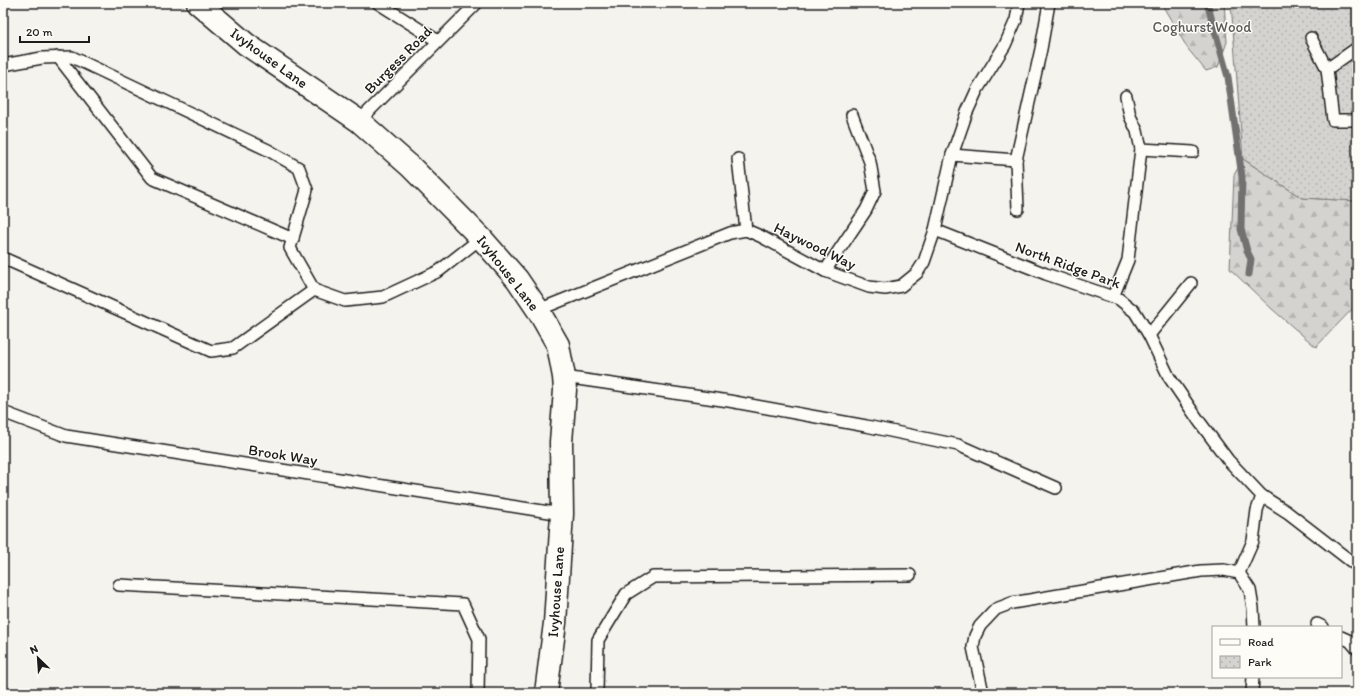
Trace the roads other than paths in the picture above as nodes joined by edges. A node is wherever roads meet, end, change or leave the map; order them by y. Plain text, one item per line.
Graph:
1 (198, 3) edge
2 (378, 3) edge
3 (477, 3) edge
4 (1020, 3) edge
5 (1049, 3) edge
6 (1311, 38) dead end
7 (438, 41) junction
8 (1357, 48) edge
9 (58, 57) junction
10 (3, 65) edge
11 (1328, 69) junction
12 (1126, 96) dead end
13 (852, 115) dead end
14 (1357, 120) edge
15 (359, 121) junction
16 (1141, 149) junction
17 (1193, 152) dead end
18 (952, 155) junction
19 (738, 159) dead end
20 (1016, 160) junction
21 (1018, 209) dead end
22 (746, 230) junction
23 (935, 230) junction
24 (482, 238) junction
25 (293, 239) junction
26 (3, 258) edge
27 (825, 271) junction
28 (1191, 282) dead end
29 (314, 290) junction
30 (1113, 297) junction
31 (538, 310) junction
32 (1149, 335) junction
33 (564, 376) junction
34 (3, 412) edge
35 (1056, 488) dead end
36 (1262, 496) junction
37 (562, 514) junction
38 (1357, 566) edge
39 (1239, 573) junction
40 (910, 575) dead end
41 (118, 586) dead end
42 (1254, 626) edge
43 (1342, 637) edge
44 (1357, 649) edge
45 (1253, 678) edge
46 (478, 693) edge
47 (546, 693) edge
48 (597, 693) edge
49 (983, 693) edge
50 (1252, 693) edge

1 - 15 street, Ivyhouse Lane
2 - 7 lane
3 - 7 lane, Burgess Road
4 - 18 lane, Haywood Way
5 - 20 lane
6 - 11 lane
7 - 15 lane, Burgess Road
8 - 11 lane
9 - 10 lane
9 - 25 lane
9 - 25 lane
11 - 14 lane
12 - 16 lane
13 - 27 lane
15 - 24 street, Ivyhouse Lane
16 - 17 lane
16 - 30 lane
18 - 20 lane
18 - 23 lane, Haywood Way
19 - 22 lane
20 - 21 lane
22 - 27 lane, Haywood Way
22 - 31 lane
23 - 27 lane, Haywood Way
23 - 30 lane, North Ridge Park
24 - 29 lane
24 - 31 street, Ivyhouse Lane
25 - 29 lane
26 - 29 lane
28 - 32 lane
30 - 32 lane, North Ridge Park
31 - 33 street, Ivyhouse Lane
32 - 36 lane, North Ridge Park
33 - 35 lane
33 - 37 street, Ivyhouse Lane
34 - 37 lane, Brook Way
36 - 38 lane, North Ridge Park
36 - 39 lane
37 - 47 street, Ivyhouse Lane
39 - 42 lane
39 - 49 lane
40 - 48 lane
41 - 46 lane
43 - 44 lane
45 - 50 lane

